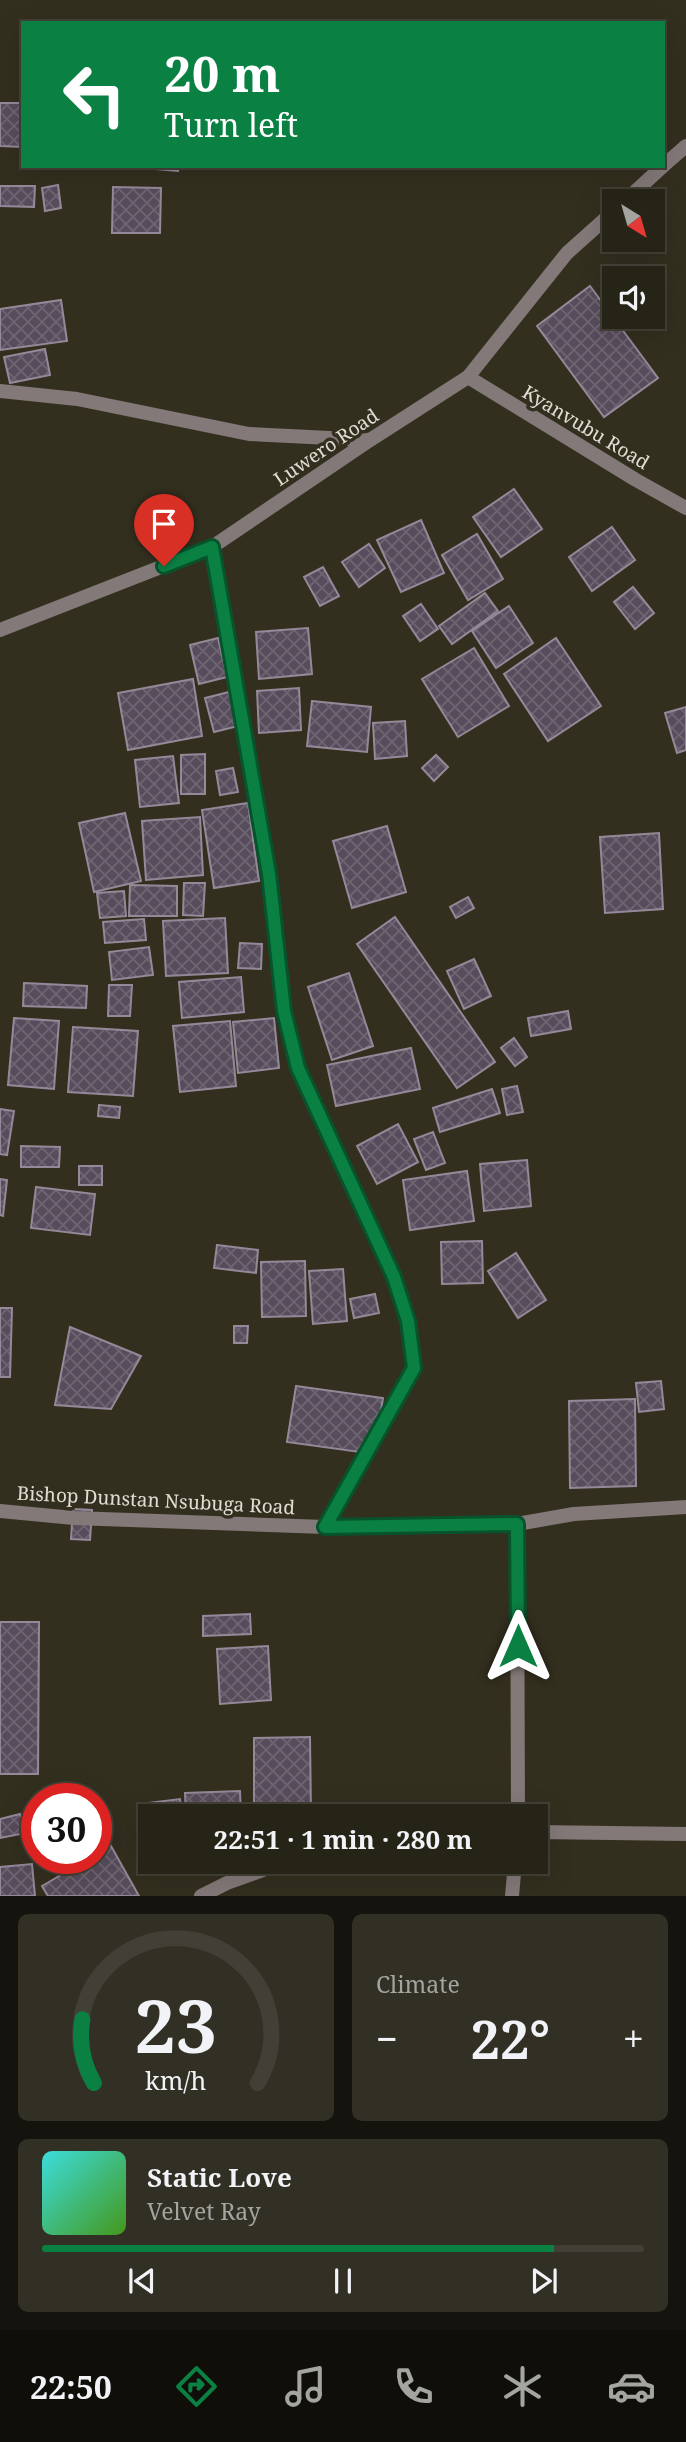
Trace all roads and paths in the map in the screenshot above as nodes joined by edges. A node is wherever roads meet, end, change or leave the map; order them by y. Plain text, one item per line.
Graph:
1 (686, 146) edge
2 (665, 164) edge
3 (661, 168) edge
4 (638, 189) edge
5 (602, 222) edge
6 (468, 377) junction
7 (0, 391) edge
8 (370, 440) junction
9 (686, 508) edge
10 (212, 547) junction
11 (0, 630) edge
12 (686, 1507) edge
13 (0, 1511) edge
14 (517, 1524) junction
15 (325, 1527) junction
16 (518, 1804) edge
17 (548, 1832) edge
18 (686, 1834) edge
19 (252, 1874) edge
20 (514, 1874) edge
21 (201, 1896) edge
22 (512, 1896) edge

1 - 2 street
3 - 4 street
5 - 6 street, Luwero Road
6 - 8 street, Luwero Road
6 - 9 street, Kyanvubu Road
7 - 8 street
8 - 10 street, Luwero Road
10 - 11 street, Luwero Road
10 - 15 street
12 - 14 street, Bishop Dunstan Nsubuga Road
13 - 15 street, Bishop Dunstan Nsubuga Road
14 - 15 street, Bishop Dunstan Nsubuga Road
14 - 16 street
17 - 18 street
19 - 21 street
20 - 22 street

